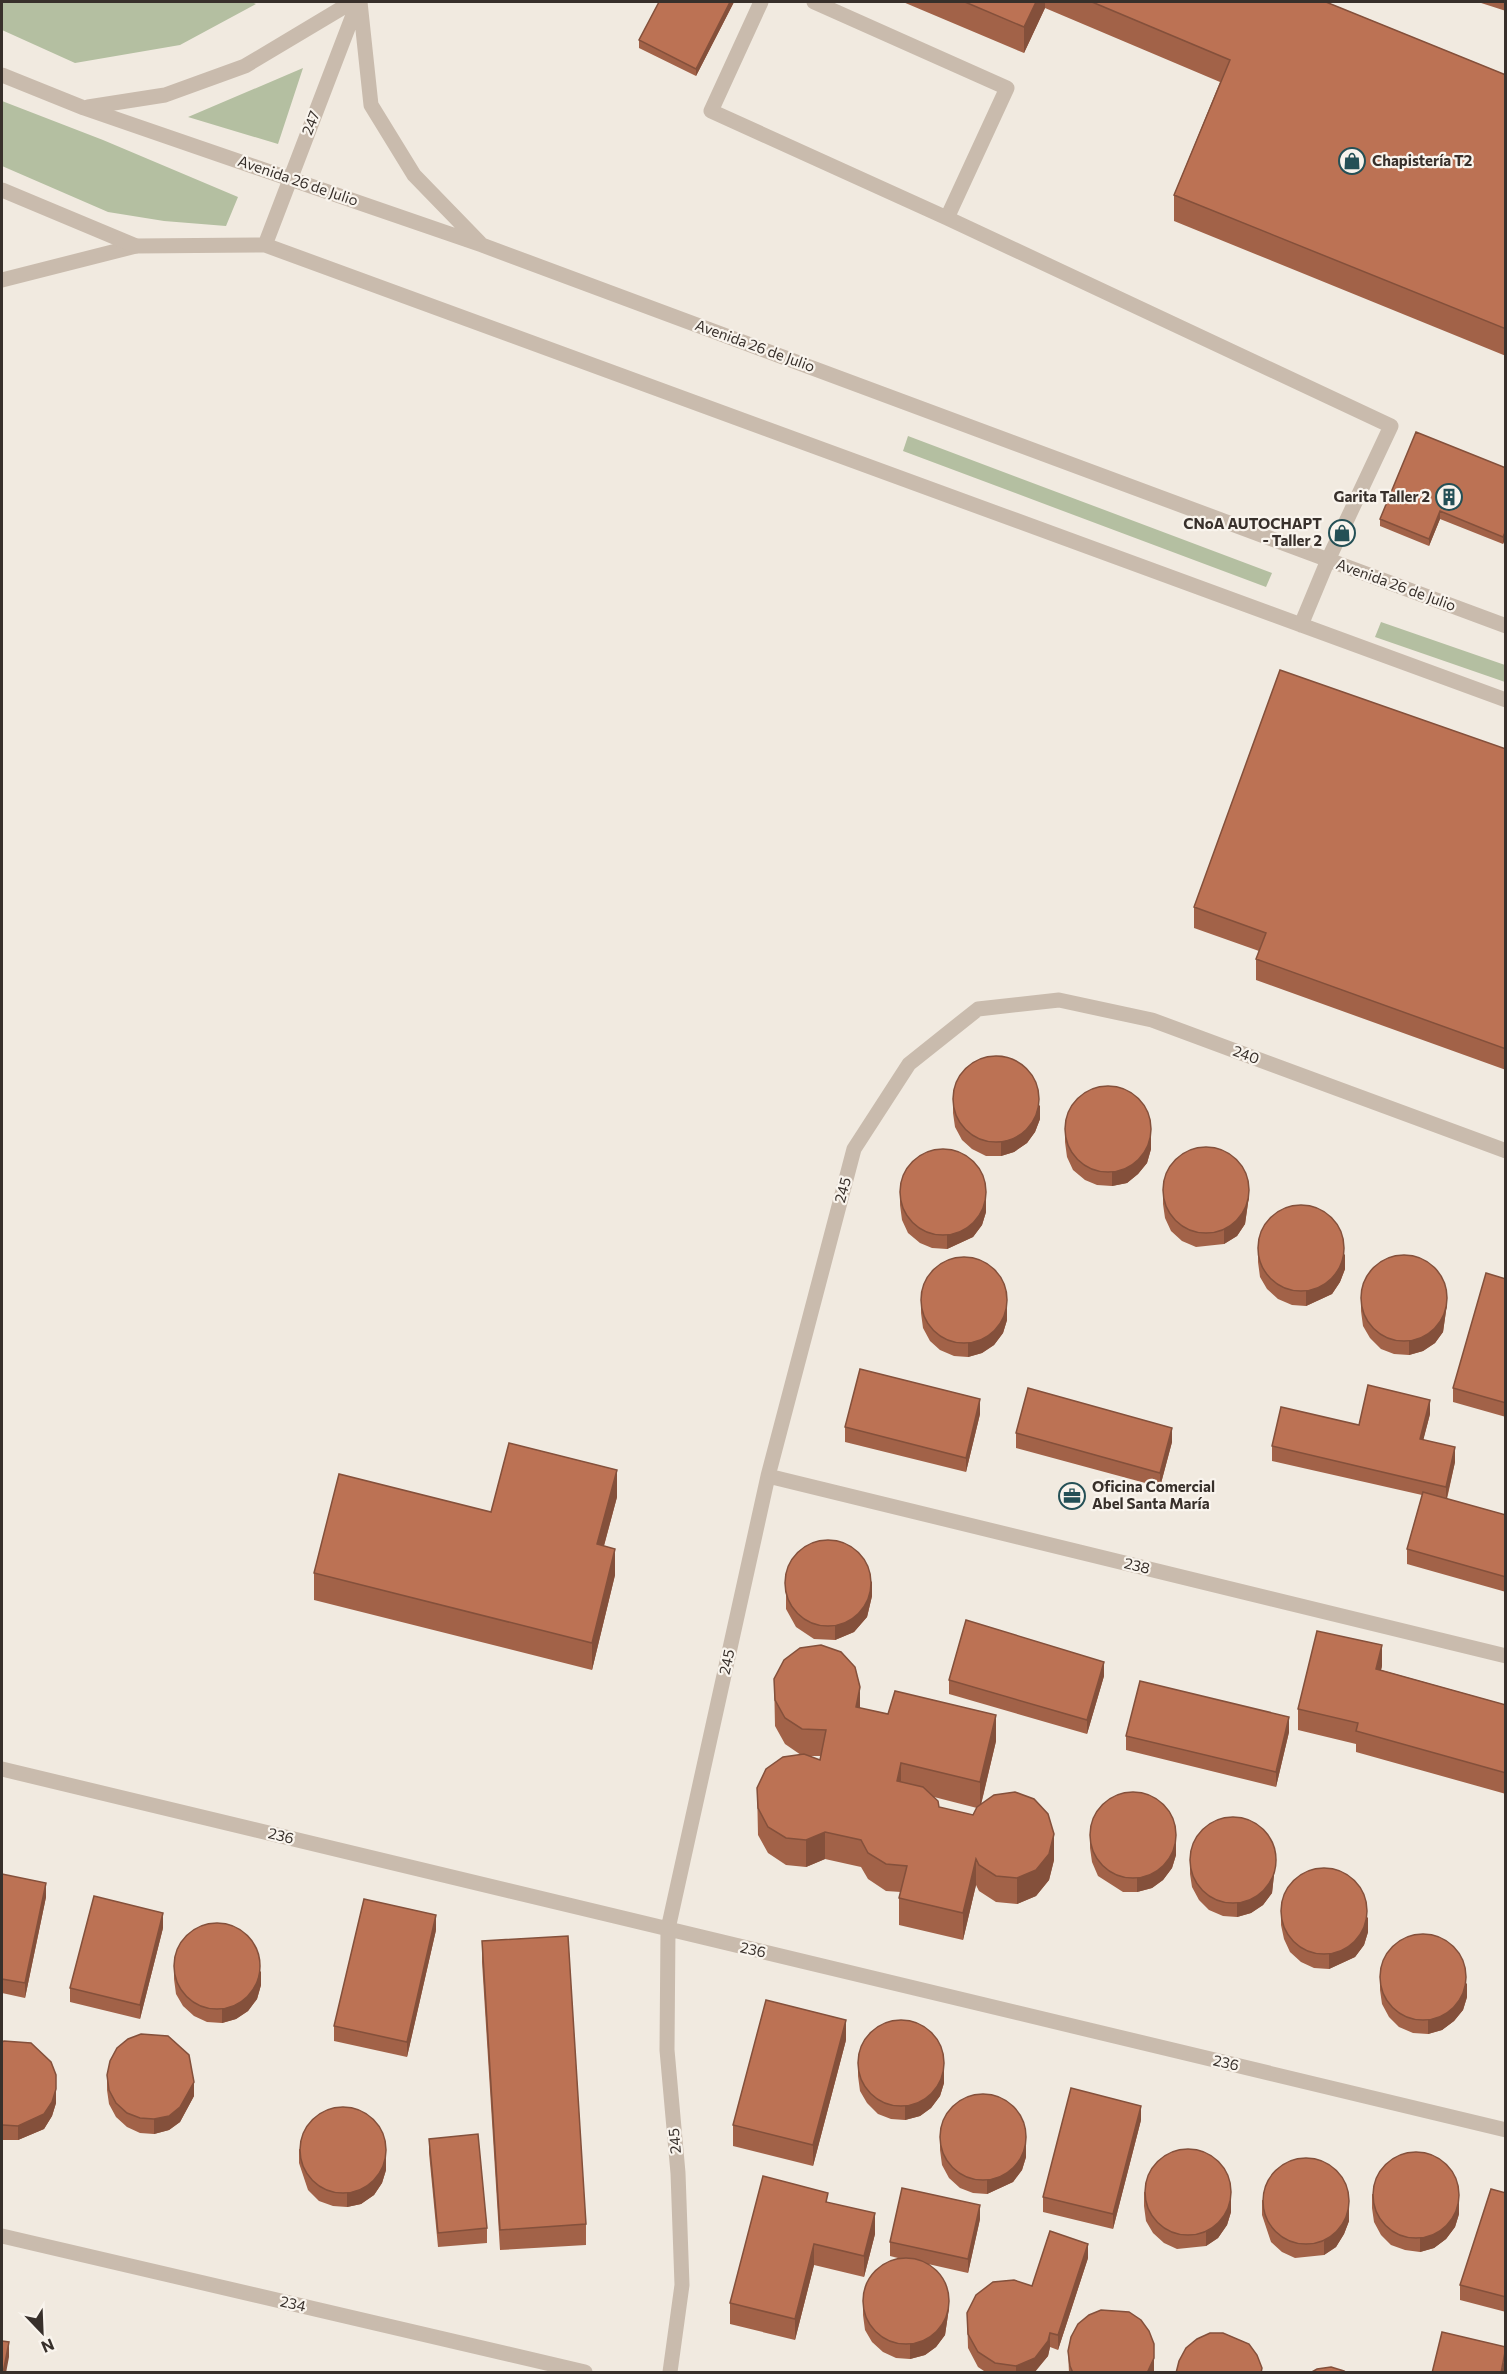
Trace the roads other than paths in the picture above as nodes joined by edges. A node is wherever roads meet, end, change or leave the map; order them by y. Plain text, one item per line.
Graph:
1 (352, 2) edge
2 (359, 2) edge
3 (761, 2) edge
4 (814, 2) edge
5 (2, 75) edge
6 (84, 108) junction
7 (290, 178) junction
8 (2, 190) edge
9 (947, 218) junction
10 (265, 245) junction
11 (482, 245) junction
12 (136, 246) junction
13 (2, 280) edge
14 (1328, 560) junction
15 (1301, 625) junction
16 (1506, 626) edge
17 (1506, 700) edge
18 (978, 1009) joint
19 (1506, 1151) edge
20 (768, 1476) junction
21 (1506, 1656) edge
22 (2, 1768) edge
23 (669, 1929) junction
24 (1506, 2130) edge
25 (2, 2236) edge
26 (585, 2373) edge
27 (670, 2373) edge

1 - 6 street
2 - 7 street, 247
2 - 11 street
3 - 9 street
4 - 9 street
5 - 6 street, Avenida 26 de Julio
6 - 7 street, Avenida 26 de Julio
7 - 10 street, 247
7 - 11 street, Avenida 26 de Julio
8 - 12 street
9 - 14 street
10 - 12 street
10 - 15 street
11 - 14 street, Avenida 26 de Julio
12 - 13 street
14 - 15 street
14 - 16 street, Avenida 26 de Julio
15 - 17 street
18 - 19 street, 240
18 - 20 street, 245
20 - 21 street, 238
20 - 23 street, 245
22 - 23 street, 236
23 - 24 street, 236
23 - 27 street, 245
25 - 26 street, 234

